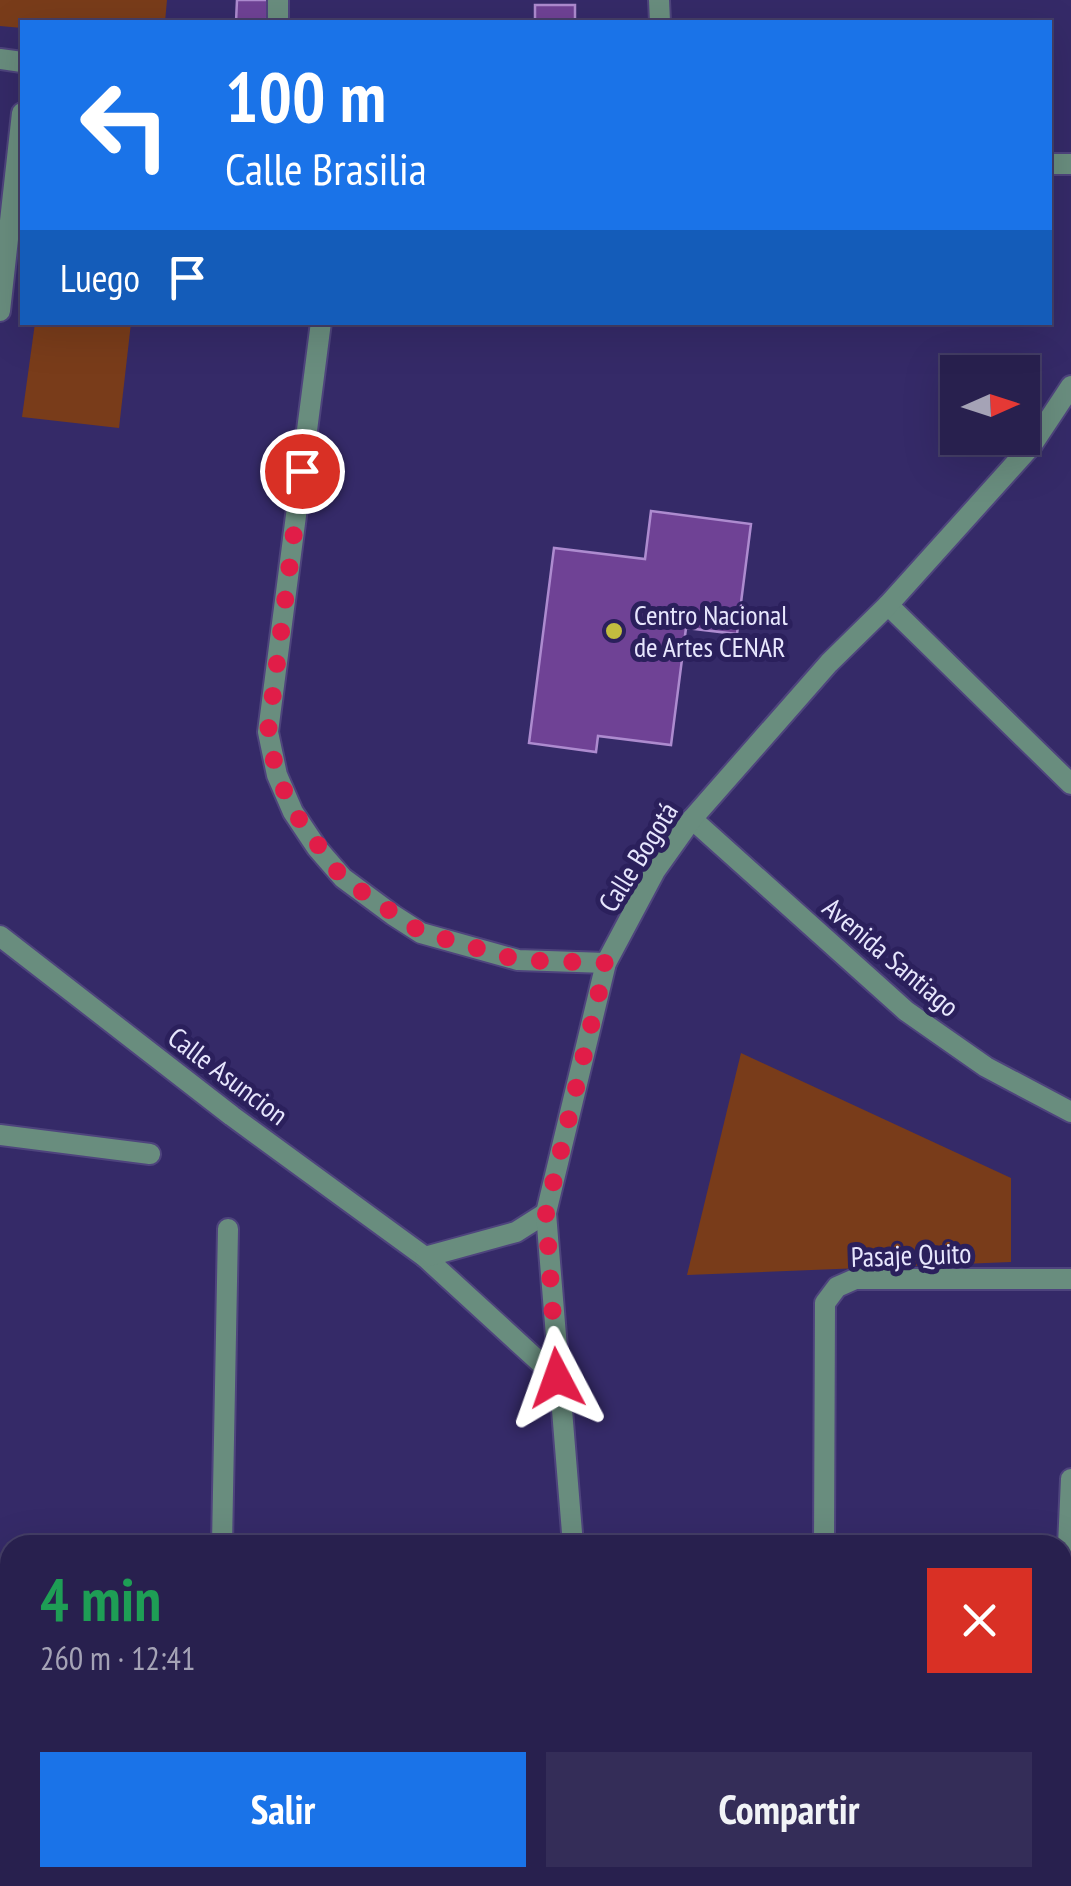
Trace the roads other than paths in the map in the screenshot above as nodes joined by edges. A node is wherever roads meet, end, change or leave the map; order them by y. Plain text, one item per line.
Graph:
1 (20, 131) edge
2 (0, 311) edge
3 (321, 325) edge
4 (1071, 386) edge
5 (888, 605) junction
6 (1071, 784) edge
7 (692, 819) junction
8 (0, 936) edge
9 (606, 963) junction
10 (1071, 1112) edge
11 (0, 1135) edge
12 (150, 1154) dead end
13 (546, 1213) junction
14 (228, 1228) dead end
15 (425, 1256) junction
16 (1071, 1279) edge
17 (557, 1378) junction
18 (1071, 1479) edge
19 (222, 1535) edge
20 (572, 1535) edge
21 (824, 1535) edge
22 (1068, 1535) edge

1 - 2 street
3 - 9 street
4 - 5 street, Calle Bogotá
5 - 6 street
5 - 7 street, Calle Bogotá
7 - 9 street, Calle Bogotá
7 - 10 street, Avenida Santiago
8 - 15 street, Calle Asuncion
9 - 13 street, Calle Bogotá
11 - 12 street
13 - 15 street
13 - 17 street, Calle Bogotá
14 - 19 street
15 - 17 street, Calle Asuncion
16 - 21 street, Pasaje Quito
17 - 20 street, Calle Bogotá
18 - 22 street

